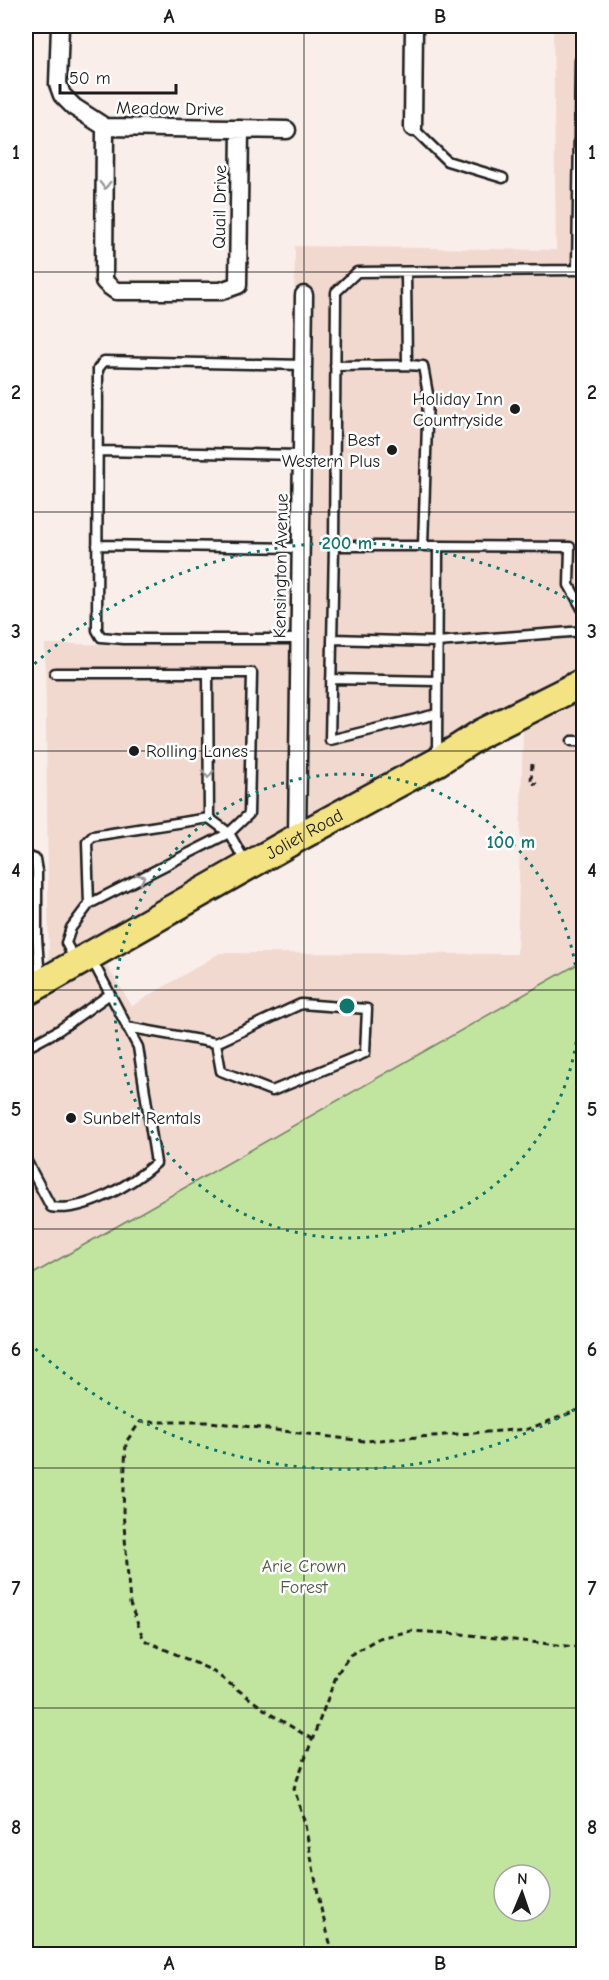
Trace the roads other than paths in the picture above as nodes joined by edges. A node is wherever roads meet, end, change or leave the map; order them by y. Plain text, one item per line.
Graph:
1 (60, 26) edge
2 (414, 26) edge
3 (580, 60) dead end
4 (105, 127) junction
5 (413, 128) joint
6 (240, 129) junction
7 (287, 130) dead end
8 (581, 132) edge
9 (503, 178) dead end
10 (581, 232) edge
11 (406, 272) junction
12 (304, 295) dead end
13 (304, 365) junction
14 (407, 365) junction
15 (335, 366) junction
16 (98, 451) junction
17 (302, 455) junction
18 (97, 545) junction
19 (334, 546) junction
20 (423, 546) junction
21 (438, 546) junction
22 (301, 548) junction
23 (584, 612) edge
24 (584, 631) edge
25 (300, 639) junction
26 (332, 639) junction
27 (437, 642) junction
28 (55, 673) dead end
29 (208, 673) junction
30 (331, 680) junction
31 (437, 681) junction
32 (584, 682) edge
33 (437, 714) junction
34 (572, 741) dead end
35 (584, 741) edge
36 (437, 762) junction
37 (209, 818) junction
38 (229, 833) junction
39 (297, 838) junction
40 (26, 856) edge
41 (248, 866) junction
42 (89, 904) junction
43 (83, 959) junction
44 (33, 987) edge
45 (110, 994) junction
46 (127, 1027) junction
47 (216, 1043) junction
48 (26, 1048) edge
49 (26, 1160) edge

1 - 4 street, Meadow Drive
2 - 5 street
3 - 8 lane
4 - 6 street, Meadow Drive
4 -> 6 street, Quail Drive
5 - 9 lane
6 - 7 street, Meadow Drive
8 - 10 lane
10 - 11 lane
11 - 14 lane
11 - 15 lane
12 - 13 street, Kensington Avenue
13 - 16 lane
13 - 17 street, Kensington Avenue
14 - 15 lane
14 - 20 lane
15 - 19 lane
16 - 17 lane
16 - 18 lane
17 - 22 street, Kensington Avenue
18 - 22 lane
18 - 25 lane
19 - 20 lane
19 - 26 lane
20 - 21 lane
21 - 23 lane
21 - 27 lane
22 - 25 street, Kensington Avenue
24 - 27 lane
25 - 39 street, Kensington Avenue
26 - 27 lane
26 - 30 lane
27 - 31 lane
28 - 29 lane
29 -> 37 lane
29 - 38 lane
30 - 31 lane
30 - 33 lane
31 - 33 lane
32 - 36 main road, Joliet Road
33 - 36 lane
34 - 35 lane
36 - 39 main road, Joliet Road
37 - 38 lane
37 - 42 lane
38 - 41 lane
42 -> 38 lane
39 - 41 main road, Joliet Road
40 - 44 lane
41 - 43 main road, Joliet Road
42 - 43 lane
43 - 44 main road, Joliet Road
43 - 45 lane
45 - 46 lane
45 - 48 lane
46 - 47 lane
46 - 49 lane
47 - 47 lane

